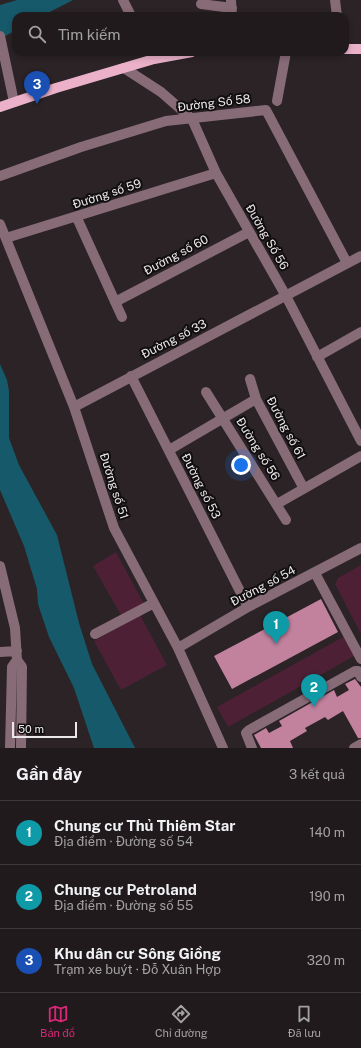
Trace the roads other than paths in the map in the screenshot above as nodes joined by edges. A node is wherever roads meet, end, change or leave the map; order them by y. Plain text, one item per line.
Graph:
1 (123, 0) edge
2 (335, 0) edge
3 (201, 4) dead end
4 (231, 8) edge
5 (129, 12) edge
6 (336, 12) edge
7 (0, 36) edge
8 (349, 49) edge
9 (361, 49) edge
10 (150, 56) edge
11 (285, 56) edge
12 (124, 68) junction
13 (277, 101) dead end
14 (14, 102) junction
15 (0, 107) edge
16 (192, 119) junction
17 (216, 174) junction
18 (0, 176) edge
19 (77, 218) junction
20 (0, 224) edge
21 (249, 232) junction
22 (6, 238) junction
23 (361, 256) edge
24 (347, 263) junction
25 (286, 296) junction
26 (115, 302) junction
27 (122, 317) dead end
28 (361, 332) edge
29 (317, 357) junction
30 (131, 376) junction
31 (250, 379) dead end
32 (206, 392) dead end
33 (256, 399) junction
34 (74, 407) junction
35 (224, 418) junction
36 (361, 441) edge
37 (169, 450) junction
38 (361, 456) edge
39 (303, 487) junction
40 (277, 504) junction
41 (286, 520) dead end
42 (361, 548) edge
43 (0, 566) edge
44 (315, 574) junction
45 (2, 582) edge
46 (154, 602) junction
47 (248, 607) junction
48 (95, 634) dead end
49 (178, 648) junction
50 (0, 652) edge
51 (17, 656) junction
52 (361, 659) edge
53 (361, 677) edge
54 (361, 744) edge
55 (10, 748) edge
56 (21, 748) edge
57 (224, 748) edge
58 (252, 748) edge
59 (354, 748) edge

1 - 5 street
2 - 6 street
3 - 4 street
7 - 14 street
8 - 9 main road
10 - 12 main road
11 - 13 street
12 - 14 main road
12 - 16 street, Đường Số 56
14 - 15 main road
16 - 17 street, Đường Số 56
16 - 18 street, Đường Số 58
16 - 24 street, Đường Số 58
17 - 19 street, Đường số 59
17 - 21 street, Đường Số 56
19 - 22 street, Đường số 59
19 - 26 street
20 - 22 street, Đường số 51
21 - 25 street, Đường Số 56
21 - 26 street, Đường số 60
22 - 34 street, Đường số 51
23 - 24 street
24 - 25 street
25 - 29 street, Đường Số 56
25 - 30 street, Đường số 33
26 - 27 street
28 - 29 street
29 - 36 street, Đường Số 56
30 - 34 street, Đường số 33
30 - 37 street, Đường số 53
31 - 33 street, Đường số 61
32 - 35 street, Đường số 56
33 - 35 street
33 - 39 street, Đường số 61
34 - 46 street, Đường số 51
35 - 37 street
35 - 40 street, Đường số 56
37 - 47 street, Đường số 53
38 - 39 street
39 - 40 street
40 - 41 street, Đường số 56
42 - 44 street, Đường số 54
43 - 45 street
44 - 47 street, Đường số 54
44 - 52 street
45 - 51 street
46 - 48 street
46 - 49 street, Đường số 51
47 - 49 street, Đường số 54
49 - 57 street, Đường số 51
50 - 51 street
51 - 55 street
51 - 56 street
53 - 58 street
54 - 59 street

